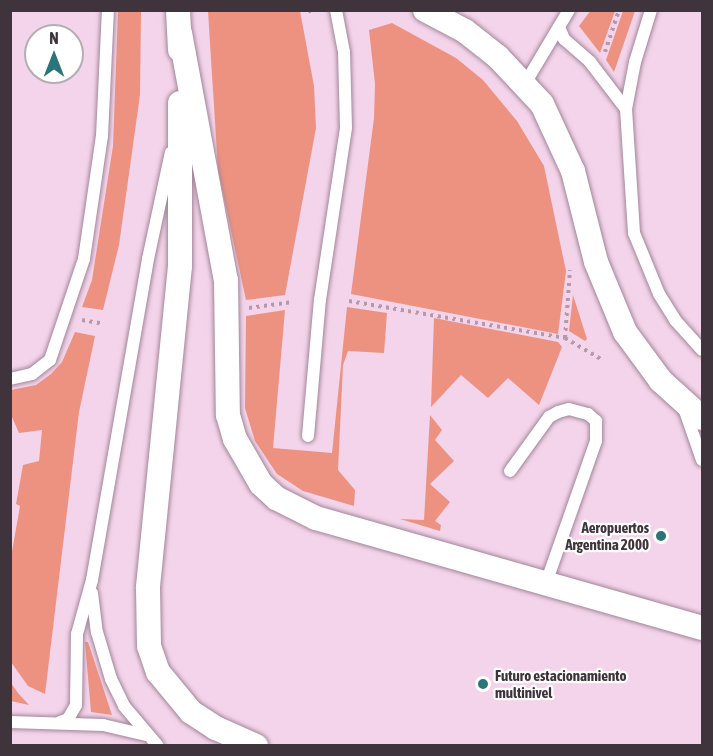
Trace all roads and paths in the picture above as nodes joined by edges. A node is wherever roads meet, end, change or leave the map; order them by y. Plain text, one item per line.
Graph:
1 (108, 10) edge
2 (309, 10) edge
3 (336, 10) edge
4 (425, 10) edge
5 (569, 10) edge
6 (619, 10) edge
7 (651, 10) edge
8 (314, 15) dead end
9 (179, 22) edge
10 (559, 27) junction
11 (603, 57) dead end
12 (526, 82) junction
13 (626, 109) junction
14 (180, 110) junction
15 (570, 270) dead end
16 (349, 301) dead end
17 (293, 302) dead end
18 (248, 308) dead end
19 (72, 319) junction
20 (105, 324) dead end
21 (565, 338) junction
22 (702, 350) edge
23 (601, 359) dead end
24 (10, 380) edge
25 (678, 400) junction
26 (702, 418) edge
27 (308, 435) dead end
28 (702, 460) edge
29 (510, 471) dead end
30 (92, 580) junction
31 (546, 583) junction
32 (702, 628) edge
33 (10, 722) edge
34 (60, 722) junction
35 (146, 735) junction
36 (158, 746) edge
37 (256, 746) edge

1 - 19 lane
2 - 8 path
3 - 27 lane
4 - 12 street
5 - 10 lane
6 - 11 path
7 - 13 lane
9 - 14 street
9 - 31 street
10 - 12 lane
10 - 13 lane
12 - 25 street
13 - 22 lane
14 - 30 lane
14 - 37 street
15 - 21 path
16 - 21 path
17 - 18 path
19 - 20 path
19 - 24 lane
21 - 23 path
25 - 26 street
25 - 28 lane
29 - 31 lane
30 - 34 lane
30 - 35 lane
31 - 32 street
33 - 34 lane
34 - 35 lane
35 - 36 lane

